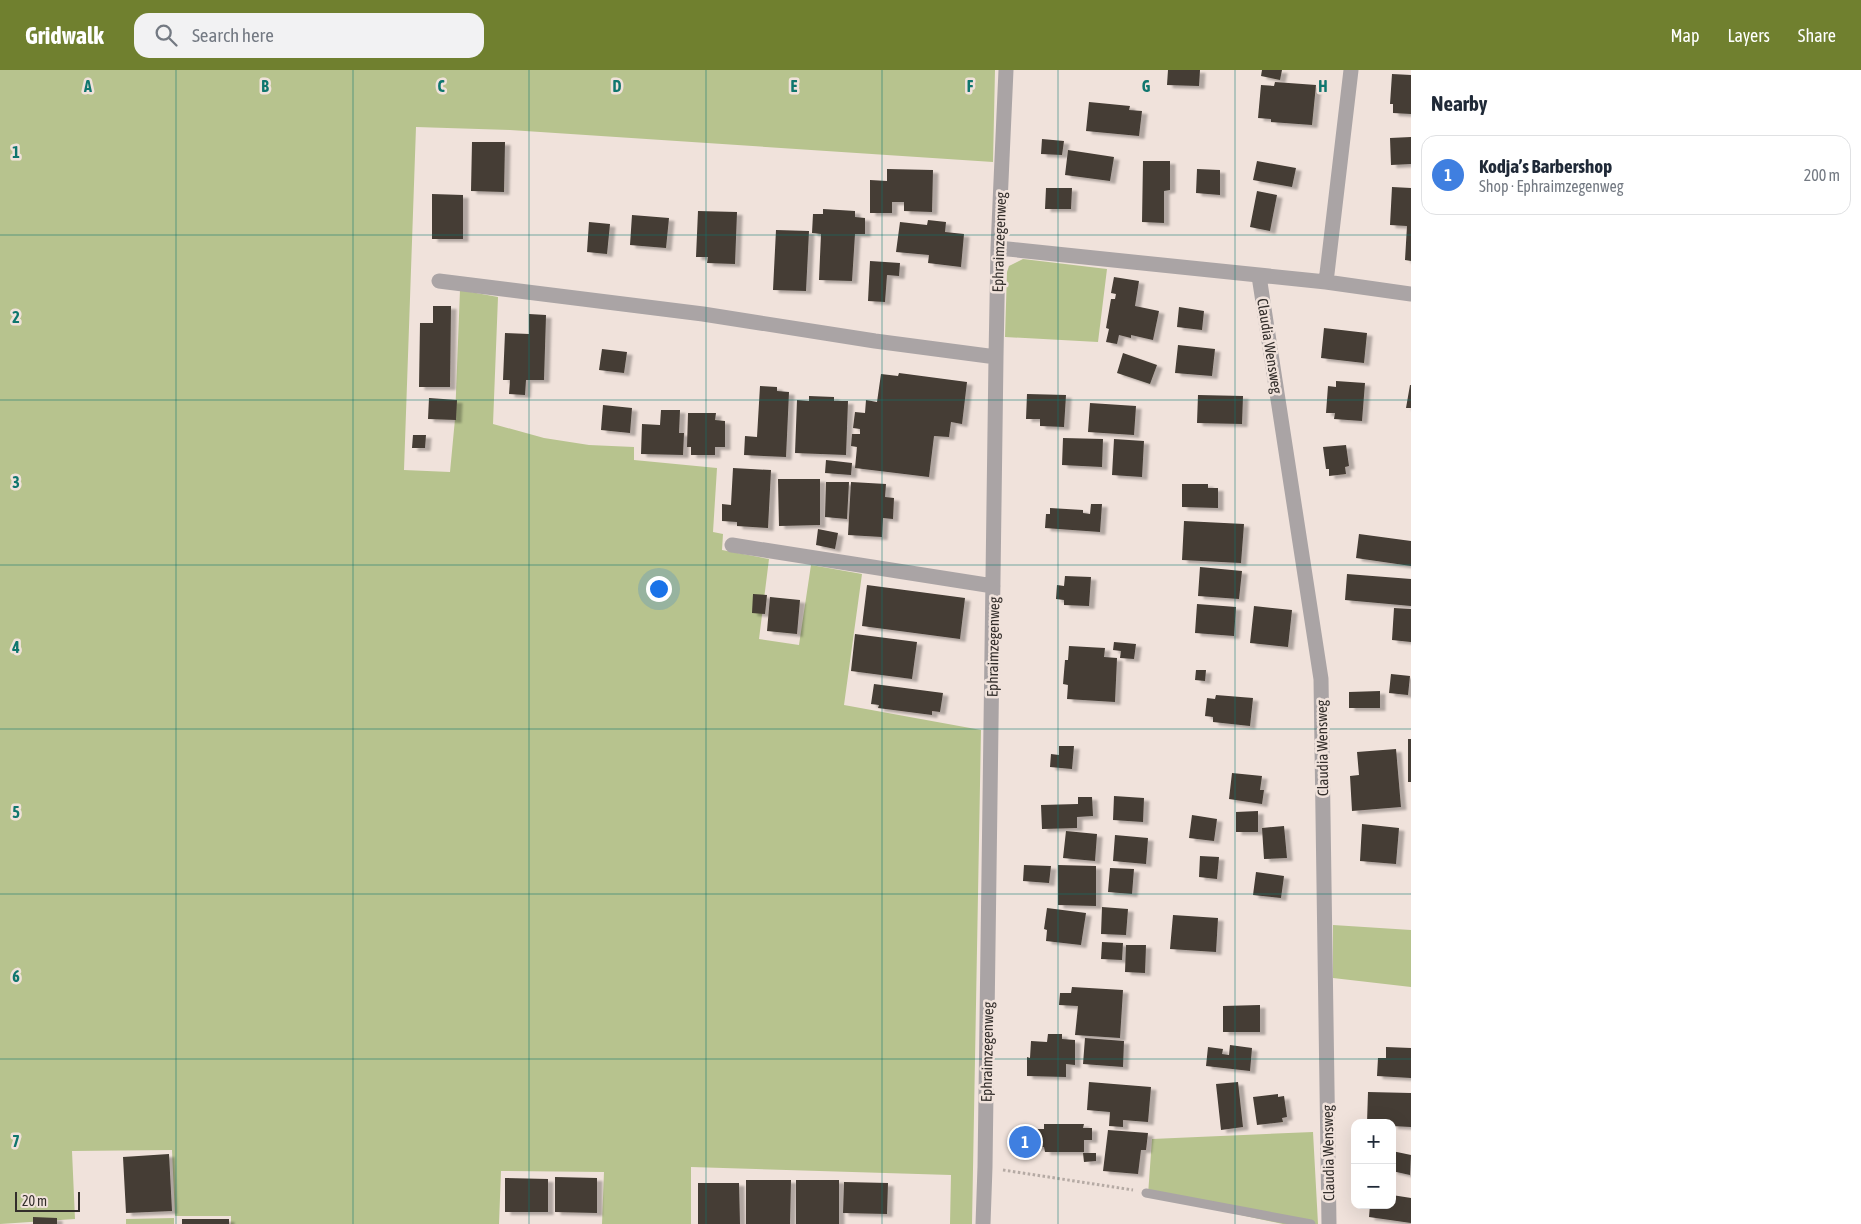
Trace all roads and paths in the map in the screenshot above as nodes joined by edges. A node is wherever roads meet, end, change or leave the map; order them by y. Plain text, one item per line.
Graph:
1 (1006, 70) edge
2 (1351, 70) edge
3 (998, 248) junction
4 (1259, 276) junction
5 (439, 281) dead end
6 (1326, 282) junction
7 (1411, 294) edge
8 (996, 357) junction
9 (732, 545) dead end
10 (993, 586) junction
11 (985, 1167) junction
12 (1146, 1192) joint
13 (983, 1224) edge
14 (1311, 1224) edge
15 (1329, 1224) edge

1 - 3 street, Ephraimzegenweg
2 - 6 street
3 - 4 street
3 - 8 street, Ephraimzegenweg
4 - 6 street
4 - 15 street, Claudia Wensweg
5 - 8 street
6 - 7 street
8 - 10 street, Ephraimzegenweg
9 - 10 street
10 - 11 street, Ephraimzegenweg
11 - 12 path
11 - 13 street, Ephraimzegenweg
12 - 14 lane

